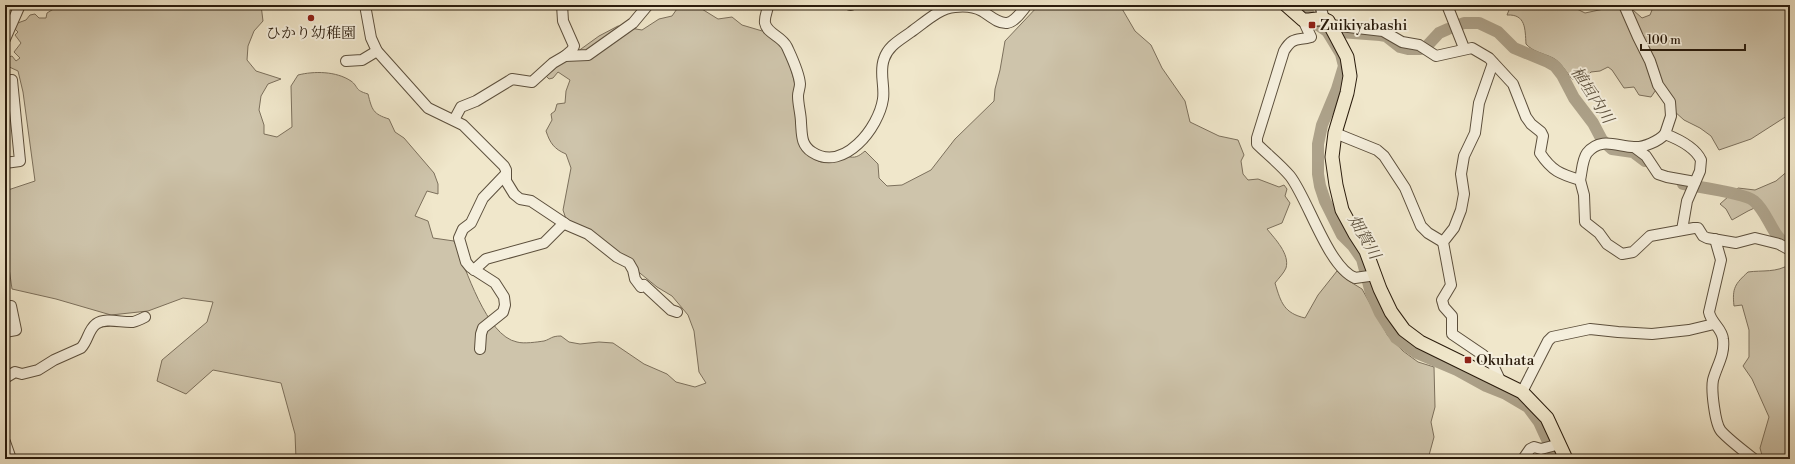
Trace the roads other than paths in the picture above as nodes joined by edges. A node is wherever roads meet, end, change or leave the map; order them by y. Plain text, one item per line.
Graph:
1 (20, 5) edge
2 (366, 5) edge
3 (562, 5) edge
4 (648, 5) edge
5 (768, 5) edge
6 (1027, 5) edge
7 (1286, 5) edge
8 (1320, 5) edge
9 (1447, 5) edge
10 (1624, 5) edge
11 (1321, 24) junction
12 (5, 38) edge
13 (1464, 48) junction
14 (377, 51) junction
15 (565, 56) junction
16 (346, 62) dead end
17 (1493, 63) junction
18 (5, 81) edge
19 (454, 120) junction
20 (1335, 133) junction
21 (1665, 134) junction
22 (1634, 147) junction
23 (5, 163) edge
24 (505, 175) junction
25 (1580, 180) junction
26 (1695, 182) junction
27 (564, 223) junction
28 (1682, 230) junction
29 (1715, 238) junction
30 (1444, 242) junction
31 (1790, 250) edge
32 (474, 270) junction
33 (1376, 275) junction
34 (5, 307) edge
35 (676, 312) dead end
36 (145, 317) dead end
37 (1714, 324) junction
38 (5, 332) edge
39 (480, 348) dead end
40 (5, 378) edge
41 (1500, 380) junction
42 (1522, 392) junction
43 (5, 442) edge
44 (1558, 445) junction
45 (12, 459) edge
46 (1523, 459) edge
47 (1566, 459) edge
48 (1754, 459) edge

1 - 12 street
2 - 14 street
3 - 15 street
4 - 15 street
5 - 6 street
7 - 11 main road
8 - 11 street
9 - 13 street
10 - 21 street
11 - 13 street
11 - 20 main road
11 - 33 street
13 - 17 street
14 - 16 street
14 - 19 street
15 - 19 street
17 - 25 street
17 - 30 street
18 - 23 street
19 - 24 street
20 - 30 street
20 - 33 main road
21 - 22 street
21 - 26 street
22 - 25 street
22 - 26 street
24 - 27 street
24 - 32 street
25 - 28 street
26 - 28 street
27 - 32 street
27 - 35 street
28 - 29 street
29 - 31 street
29 - 37 street
30 - 41 street
32 - 39 street
33 - 41 main road
34 - 38 street
36 - 40 street
37 - 42 street
37 - 48 street
41 - 42 main road
42 - 44 main road
43 - 45 street
44 - 46 street
44 - 47 main road

